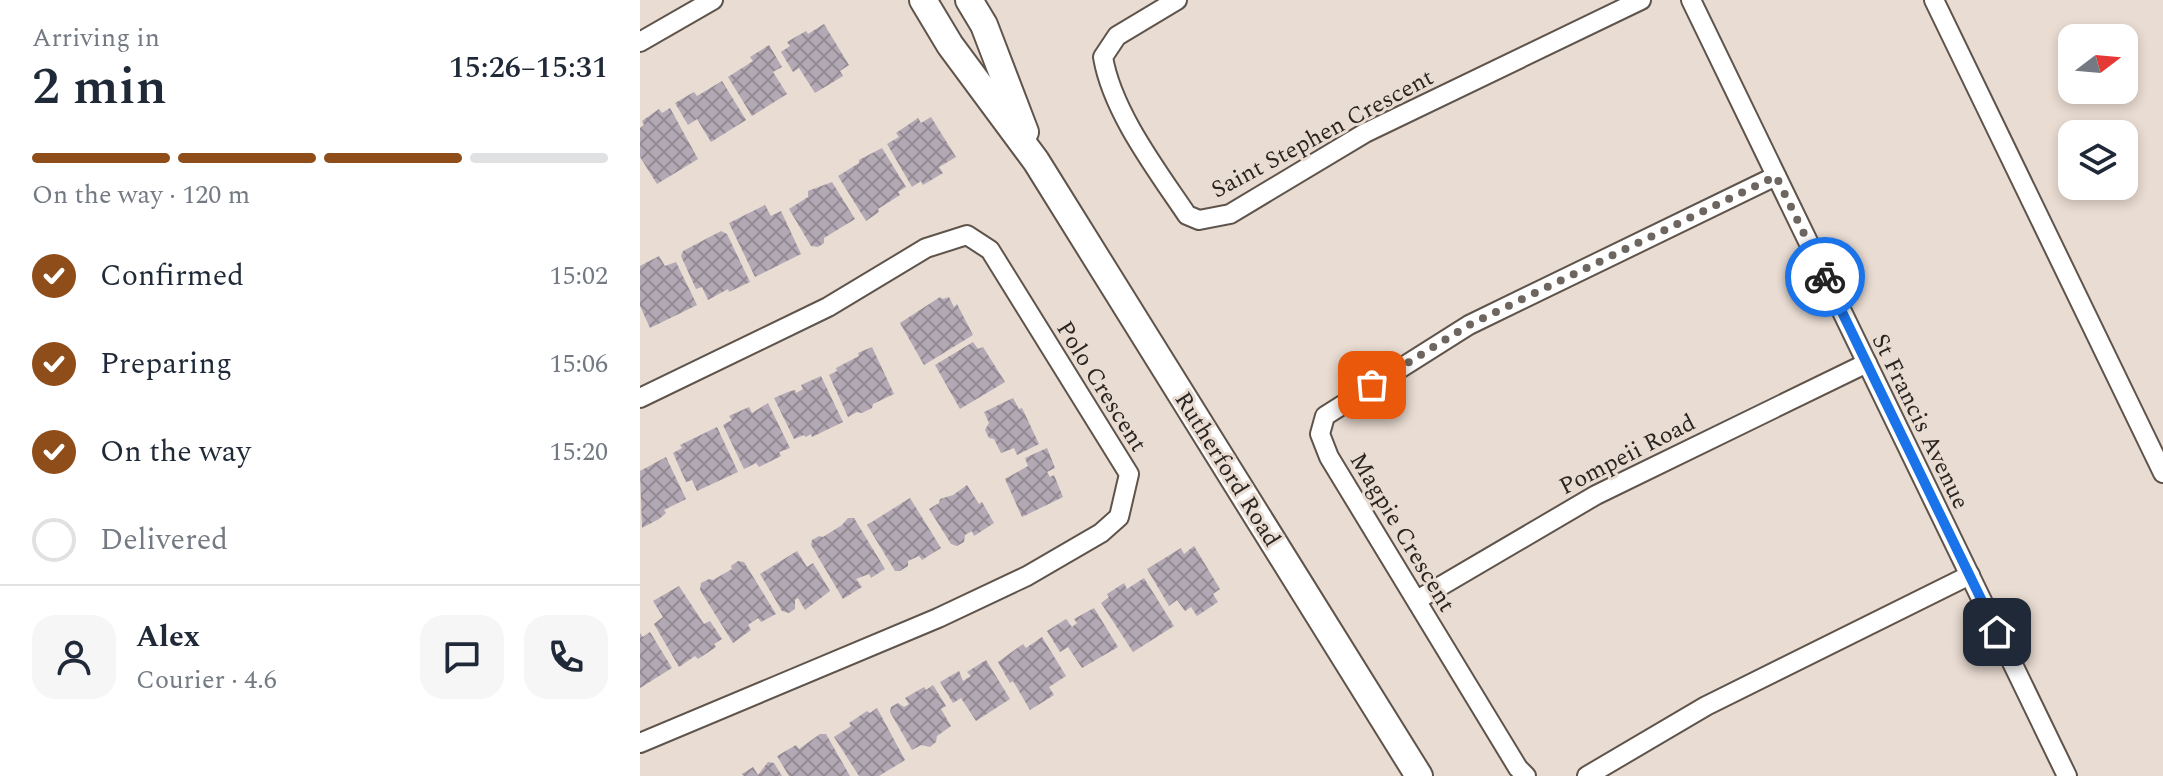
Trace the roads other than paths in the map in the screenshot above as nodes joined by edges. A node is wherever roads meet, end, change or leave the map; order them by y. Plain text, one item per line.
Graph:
1 (713, 0) edge
2 (923, 0) edge
3 (969, 0) edge
4 (1177, 0) edge
5 (1641, 0) edge
6 (1691, 0) edge
7 (1934, 0) edge
8 (640, 42) edge
9 (1036, 161) junction
10 (1776, 176) junction
11 (1867, 363) junction
12 (640, 398) edge
13 (2163, 473) edge
14 (1970, 575) junction
15 (1417, 600) junction
16 (640, 743) edge
17 (1419, 776) edge
18 (1526, 776) edge
19 (1587, 776) edge
20 (2067, 776) edge

1 - 8 street
2 - 9 main road, Rutherford Road
3 - 9 main road, Rutherford Road
4 - 5 street, Saint Stephen Crescent
6 - 10 street, St Francis Avenue
7 - 13 street
9 - 17 main road, Rutherford Road
10 - 11 street, St Francis Avenue
10 - 15 street, Magpie Crescent
11 - 14 street, St Francis Avenue
11 - 15 street, Pompeii Road
12 - 16 street, Polo Crescent
14 - 19 street
14 - 20 street, St Francis Avenue
15 - 18 street, Magpie Crescent

